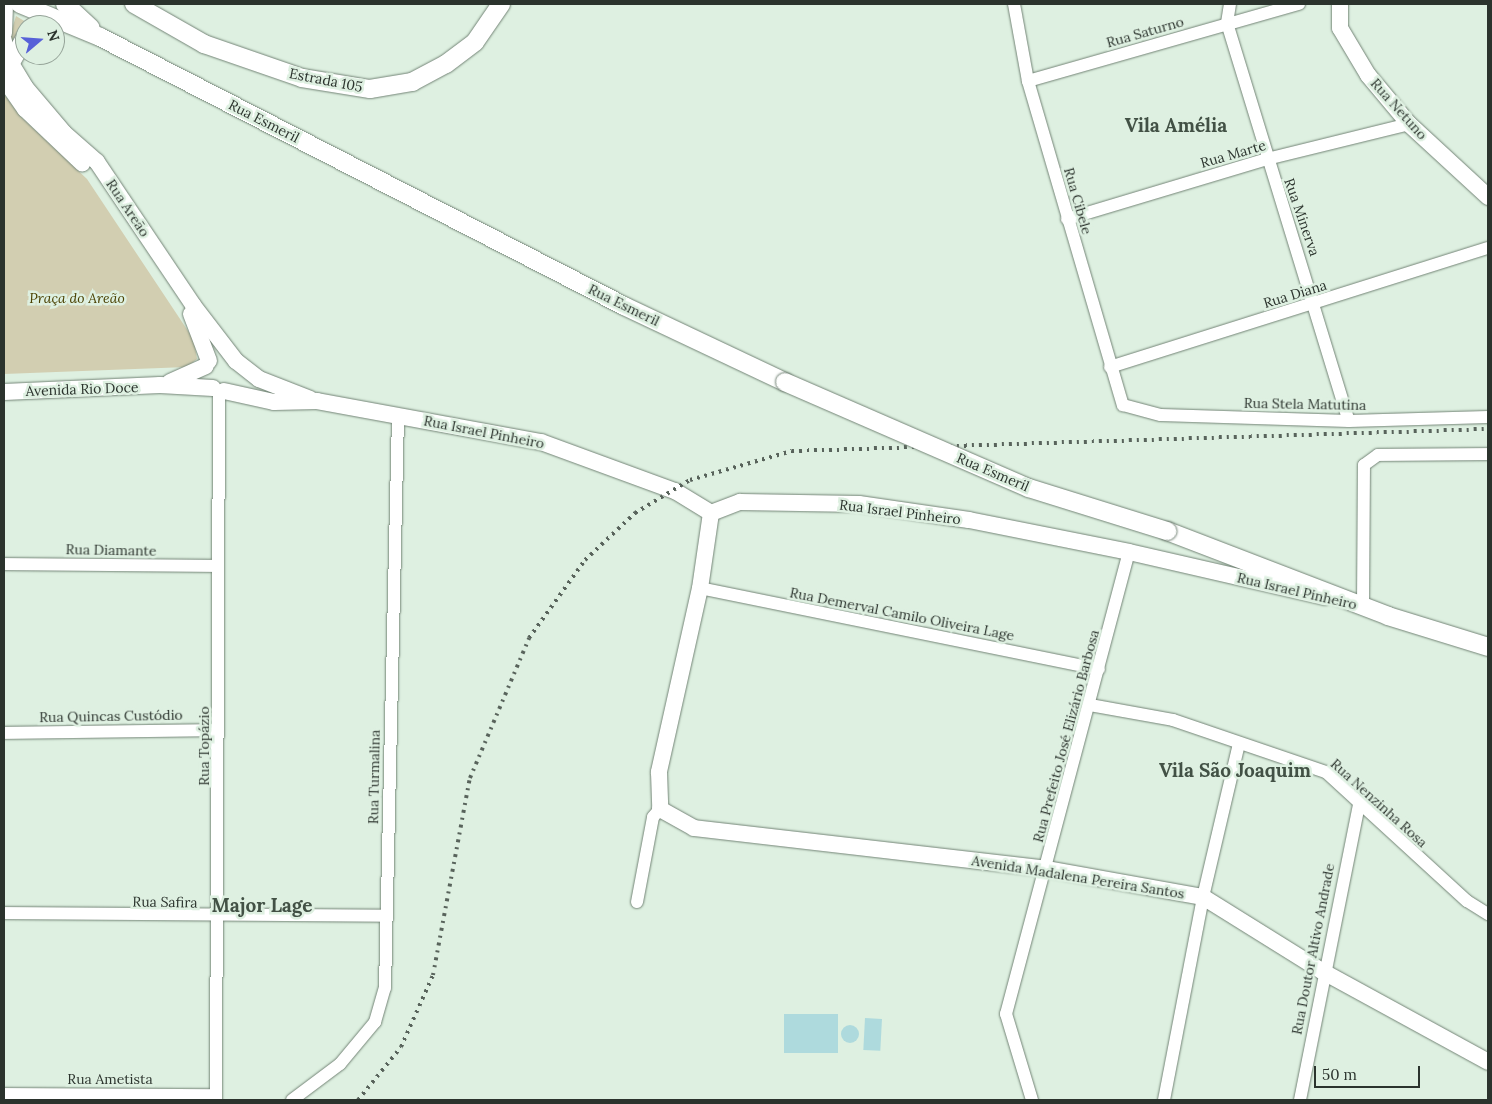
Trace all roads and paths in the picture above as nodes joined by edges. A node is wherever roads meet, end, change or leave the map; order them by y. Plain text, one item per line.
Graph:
1 (5, 4) edge
2 (20, 4) edge
3 (65, 4) edge
4 (134, 4) edge
5 (501, 4) edge
6 (1014, 4) edge
7 (1230, 4) edge
8 (1299, 4) edge
9 (1340, 4) edge
10 (38, 15) edge
11 (1227, 23) junction
12 (65, 26) edge
13 (4, 33) edge
14 (100, 37) junction
15 (4, 41) edge
16 (15, 56) edge
17 (7, 71) edge
18 (1028, 82) junction
19 (1409, 124) junction
20 (1267, 159) junction
21 (1488, 196) edge
22 (1067, 219) junction
23 (1488, 248) edge
24 (1315, 303) junction
25 (236, 361) junction
26 (208, 364) junction
27 (1110, 367) junction
28 (160, 385) junction
29 (219, 390) junction
30 (4, 392) edge
31 (317, 401) junction
32 (1123, 404) joint
33 (398, 416) junction
34 (1488, 417) edge
35 (1349, 421) junction
36 (1488, 454) edge
37 (711, 514) junction
38 (1129, 552) junction
39 (4, 564) edge
40 (218, 566) junction
41 (700, 588) junction
42 (1363, 605) junction
43 (1488, 647) edge
44 (1098, 669) junction
45 (1090, 705) junction
46 (218, 730) junction
47 (4, 732) edge
48 (1239, 743) junction
49 (1359, 805) junction
50 (660, 810) junction
51 (1047, 870) junction
52 (1203, 897) junction
53 (636, 902) dead end
54 (4, 913) edge
55 (1488, 914) edge
56 (386, 916) junction
57 (220, 918) junction
58 (1322, 971) junction
59 (1488, 1062) edge
60 (4, 1094) edge
61 (216, 1097) edge
62 (292, 1100) edge
63 (1032, 1100) edge
64 (1164, 1100) edge
65 (1300, 1100) edge

1 - 13 street
2 - 10 main road
3 - 14 main road
4 - 5 main road, Estrada 105
6 - 18 street, Rua Cibele
7 - 11 street
8 - 11 street, Rua Saturno
9 - 19 street, Rua Netuno
11 - 18 street, Rua Saturno
11 - 20 street, Rua Minerva
12 - 14 main road
14 - 42 main road, Rua Esmeril, bridge
15 - 17 street
16 - 17 main road
17 - 25 street, Rua Areão
17 - 26 street, Rua Areão
18 - 22 street, Rua Cibele
19 - 20 street, Rua Marte
19 - 21 street, Rua Netuno
20 - 22 street, Rua Marte
20 - 24 street, Rua Minerva
22 - 27 street, Rua Cibele
23 - 24 street, Rua Diana
24 - 27 street, Rua Diana
24 - 35 street, Rua Minerva
25 - 26 street
25 - 29 street
25 - 31 street, Rua Israel Pinheiro
26 - 28 street, Avenida Rio Doce
26 - 29 street
27 - 32 street, Rua Cibele
28 - 29 street, Avenida Rio Doce
28 - 30 street, Avenida Rio Doce
29 - 31 street, Rua Israel Pinheiro
29 - 40 street, Rua Topázio
31 - 33 street, Rua Israel Pinheiro
32 - 35 street, Rua Stela Matutina
33 - 37 street, Rua Israel Pinheiro
33 - 56 street, Rua Turmalina
34 - 35 street, Rua Stela Matutina
36 - 42 street
37 - 38 street, Rua Israel Pinheiro
37 - 41 street
38 - 42 street, Rua Israel Pinheiro
38 - 44 street, Rua Prefeito José Elizário Barbosa
39 - 40 street, Rua Diamante
40 - 46 street, Rua Topázio
41 - 44 street, Rua Demerval Camilo Oliveira Lage
41 - 50 street
42 - 43 main road, Rua Israel Pinheiro
44 - 45 street, Rua Prefeito José Elizário Barbosa
45 - 48 street, Rua Nenzinha Rosa
45 - 51 street, Rua Prefeito José Elizário Barbosa
46 - 47 street, Rua Quincas Custódio
46 - 57 street, Rua Topázio
48 - 49 street, Rua Nenzinha Rosa
48 - 52 street
49 - 55 street, Rua Nenzinha Rosa
49 - 58 street, Rua Doutor Altivo Andrade
50 - 51 street, Avenida Madalena Pereira Santos
50 - 53 street
51 - 52 street, Avenida Madalena Pereira Santos
51 - 63 street, Rua Prefeito José Elizário Barbosa
52 - 58 street, Avenida Madalena Pereira Santos
52 - 64 street
54 - 57 street, Rua Safira
56 - 57 street, Rua Safira
56 - 62 street, Rua Turmalina
57 - 61 street, Rua Topázio
58 - 59 street, Avenida Madalena Pereira Santos
58 - 65 street, Rua Doutor Altivo Andrade
60 - 61 street, Rua Ametista

